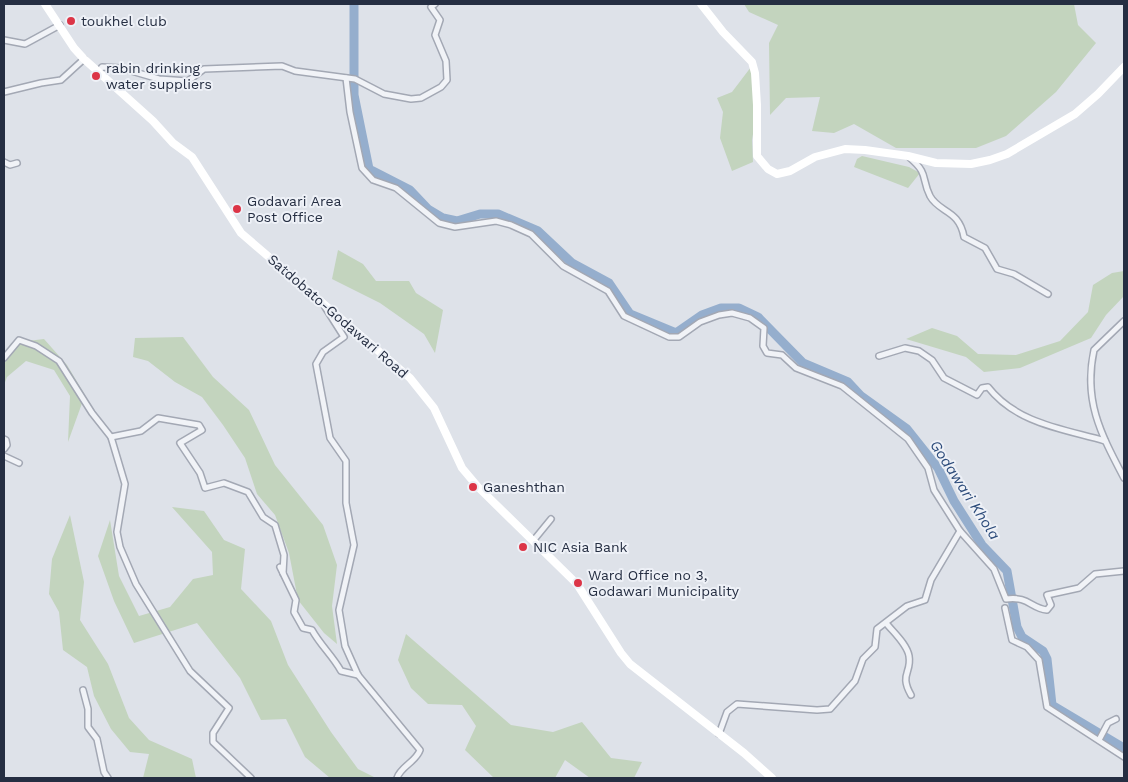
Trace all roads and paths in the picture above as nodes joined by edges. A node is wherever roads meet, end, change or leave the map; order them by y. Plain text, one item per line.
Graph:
1 (45, 4) edge
2 (435, 4) edge
3 (701, 4) edge
4 (60, 26) junction
5 (4, 40) edge
6 (84, 59) junction
7 (1124, 67) edge
8 (98, 72) junction
9 (346, 78) junction
10 (4, 92) edge
11 (908, 156) junction
12 (4, 162) edge
13 (17, 163) dead end
14 (1048, 294) dead end
15 (324, 304) junction
16 (1124, 321) edge
17 (879, 356) dead end
18 (4, 358) edge
19 (111, 437) junction
20 (4, 439) edge
21 (1105, 440) junction
22 (4, 449) edge
23 (4, 456) edge
24 (19, 462) dead end
25 (1124, 478) edge
26 (551, 519) dead end
27 (960, 531) junction
28 (533, 541) junction
29 (280, 566) dead end
30 (1124, 571) edge
31 (283, 573) junction
32 (1005, 608) dead end
33 (886, 623) junction
34 (358, 675) junction
35 (83, 690) dead end
36 (910, 695) dead end
37 (1116, 719) dead end
38 (719, 734) junction
39 (1099, 740) junction
40 (1124, 757) edge
41 (108, 778) edge
42 (250, 778) edge
43 (397, 778) edge
44 (772, 778) edge

1 - 4 street, Satdobato-Godawari Road
2 - 9 street
3 - 11 street
4 - 5 street
4 - 6 street, Satdobato-Godawari Road
6 - 8 street, Satdobato-Godawari Road
6 - 10 street
7 - 11 street
8 - 9 street
8 - 15 street, Satdobato-Godawari Road
9 - 27 street
11 - 14 street
12 - 13 street
15 - 28 street, Satdobato-Godawari Road
15 - 34 street
16 - 21 street
17 - 21 street
18 - 19 street
19 - 31 street
19 - 42 street
20 - 22 street
21 - 25 street
23 - 24 street
26 - 28 street
27 - 30 street
27 - 33 street
28 - 38 street, Satdobato-Godawari Road
29 - 31 street
31 - 34 street
32 - 39 street
33 - 36 street
33 - 38 street
34 - 43 street
35 - 41 street
37 - 39 street
38 - 44 street, Satdobato-Godawari Road
39 - 40 street

